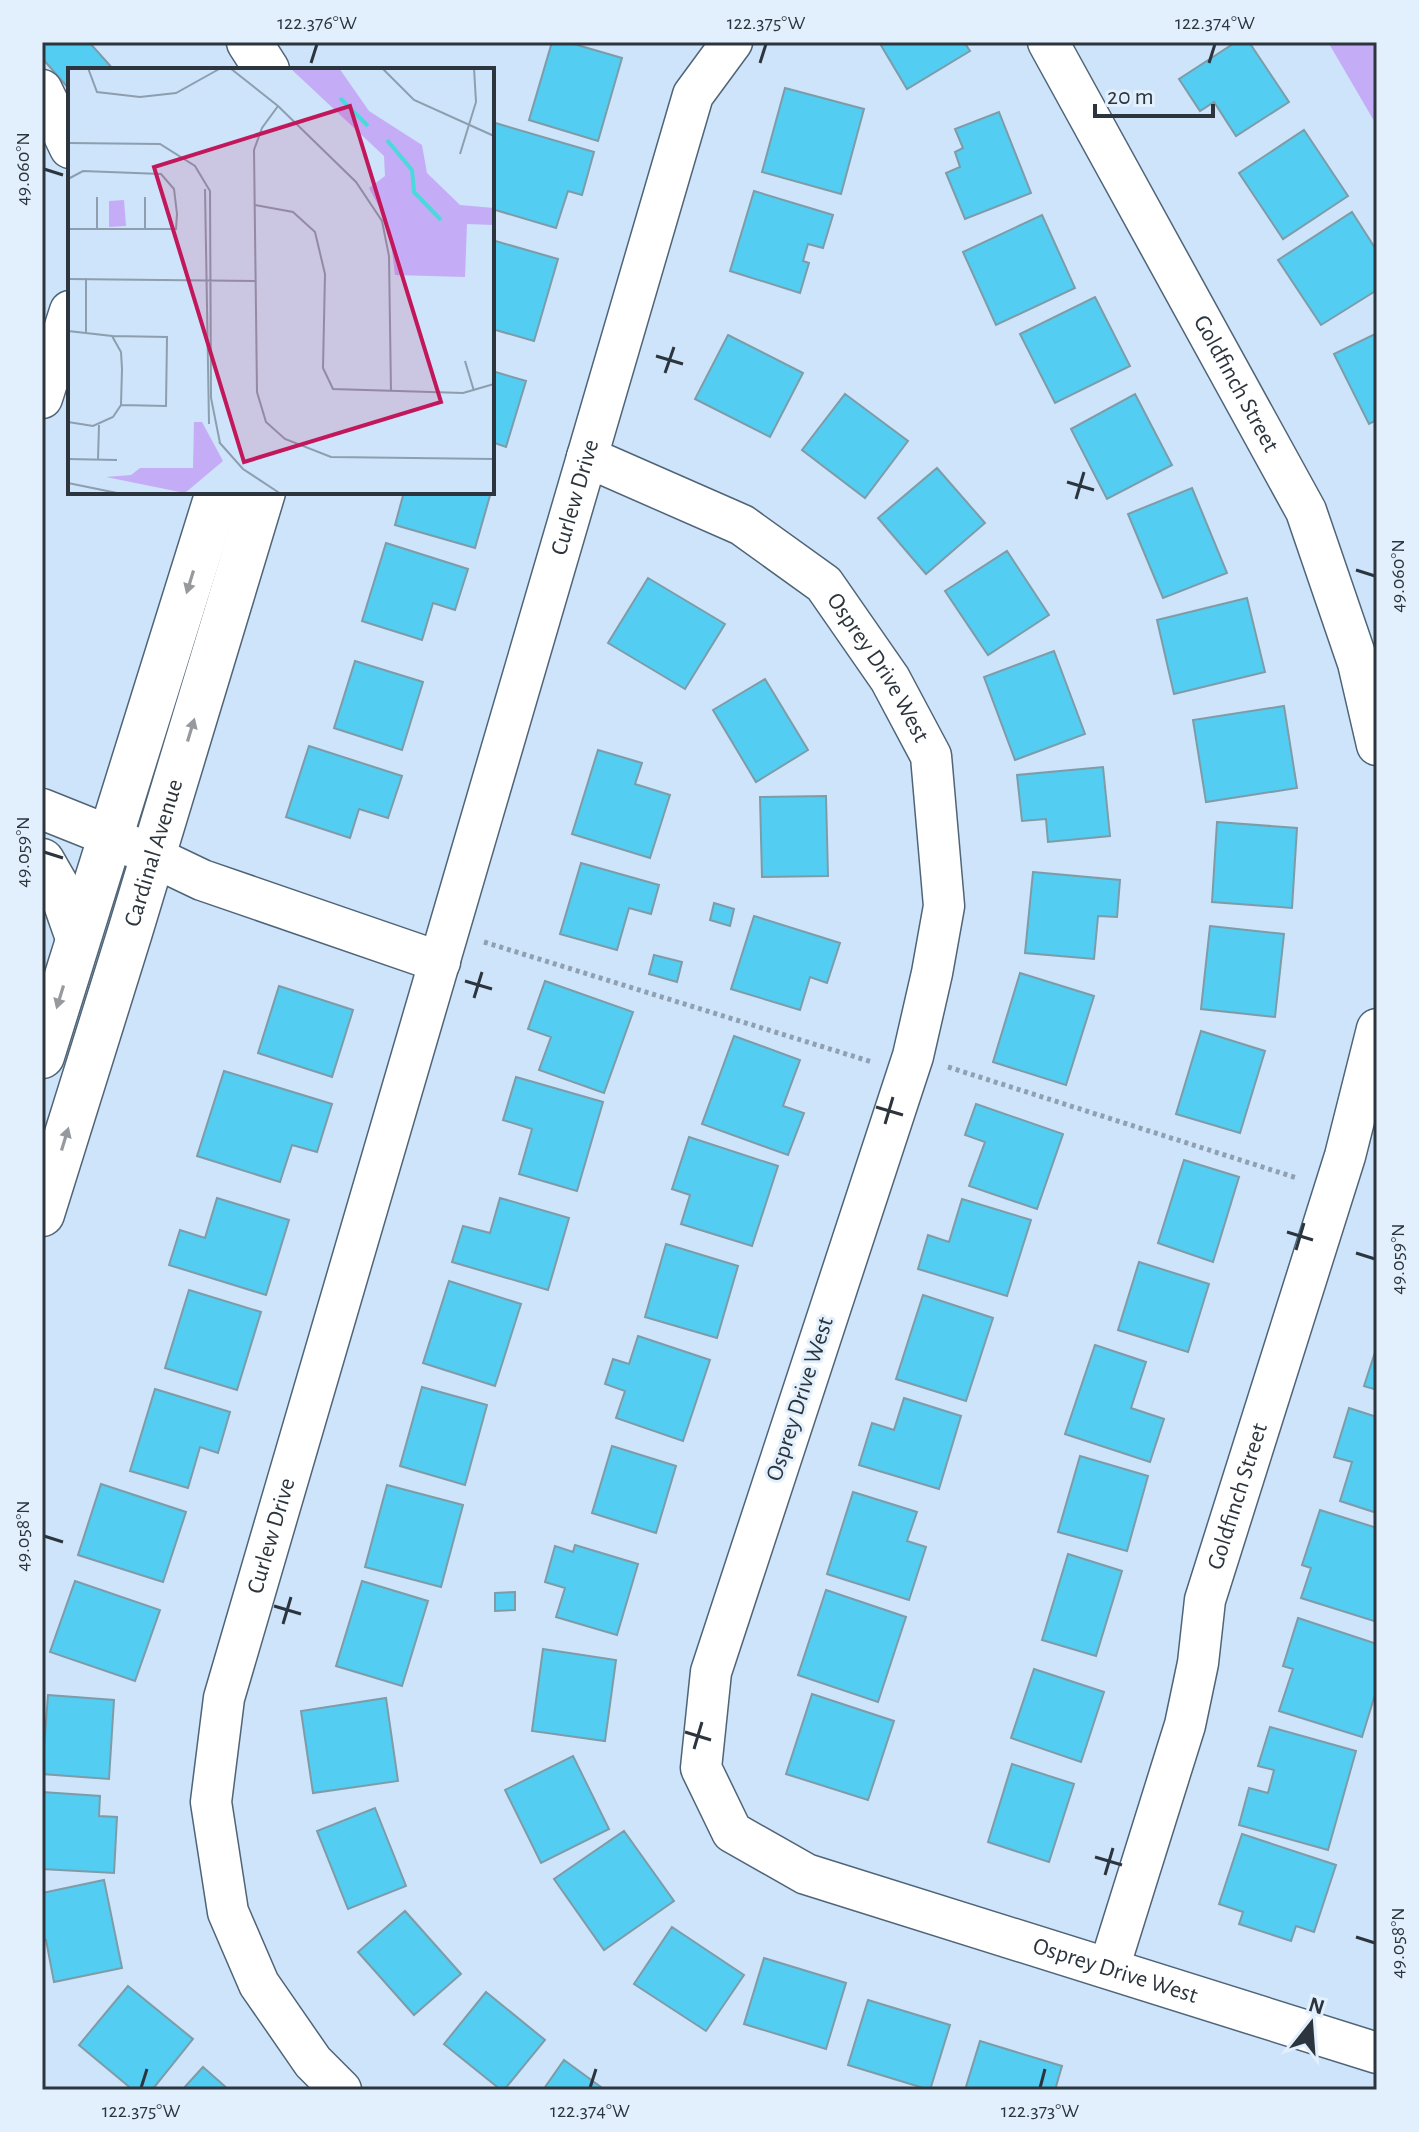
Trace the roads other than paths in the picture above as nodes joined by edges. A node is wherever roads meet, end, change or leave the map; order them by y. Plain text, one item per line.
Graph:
1 (249, 42) edge
2 (732, 42) edge
3 (1048, 42) edge
4 (266, 68) edge
5 (42, 90) edge
6 (68, 144) edge
7 (68, 317) edge
8 (42, 398) edge
9 (587, 457) junction
10 (217, 494) edge
11 (262, 494) edge
12 (1377, 745) edge
13 (42, 809) edge
14 (112, 837) junction
15 (152, 858) junction
16 (42, 861) edge
17 (78, 938) junction
18 (444, 947) junction
19 (1377, 1029) edge
20 (42, 1056) edge
21 (42, 1214) edge
22 (1109, 1968) junction
23 (1377, 2053) edge
24 (341, 2090) edge

1 - 4 street
2 - 9 street, Curlew Drive
3 - 12 street, Goldfinch Street
5 - 6 street
7 - 8 street
9 - 18 street, Curlew Drive
9 - 22 street, Osprey Drive West
10 -> 14 street, Cardinal Avenue
15 -> 11 street, Cardinal Avenue
13 - 14 street
14 - 15 street
14 - 17 street, Cardinal Avenue
15 - 18 street
21 -> 15 street, Cardinal Avenue
16 - 17 street
17 -> 20 street, Cardinal Avenue
18 - 24 street, Curlew Drive
19 - 22 street, Goldfinch Street
22 - 23 street, Osprey Drive West

